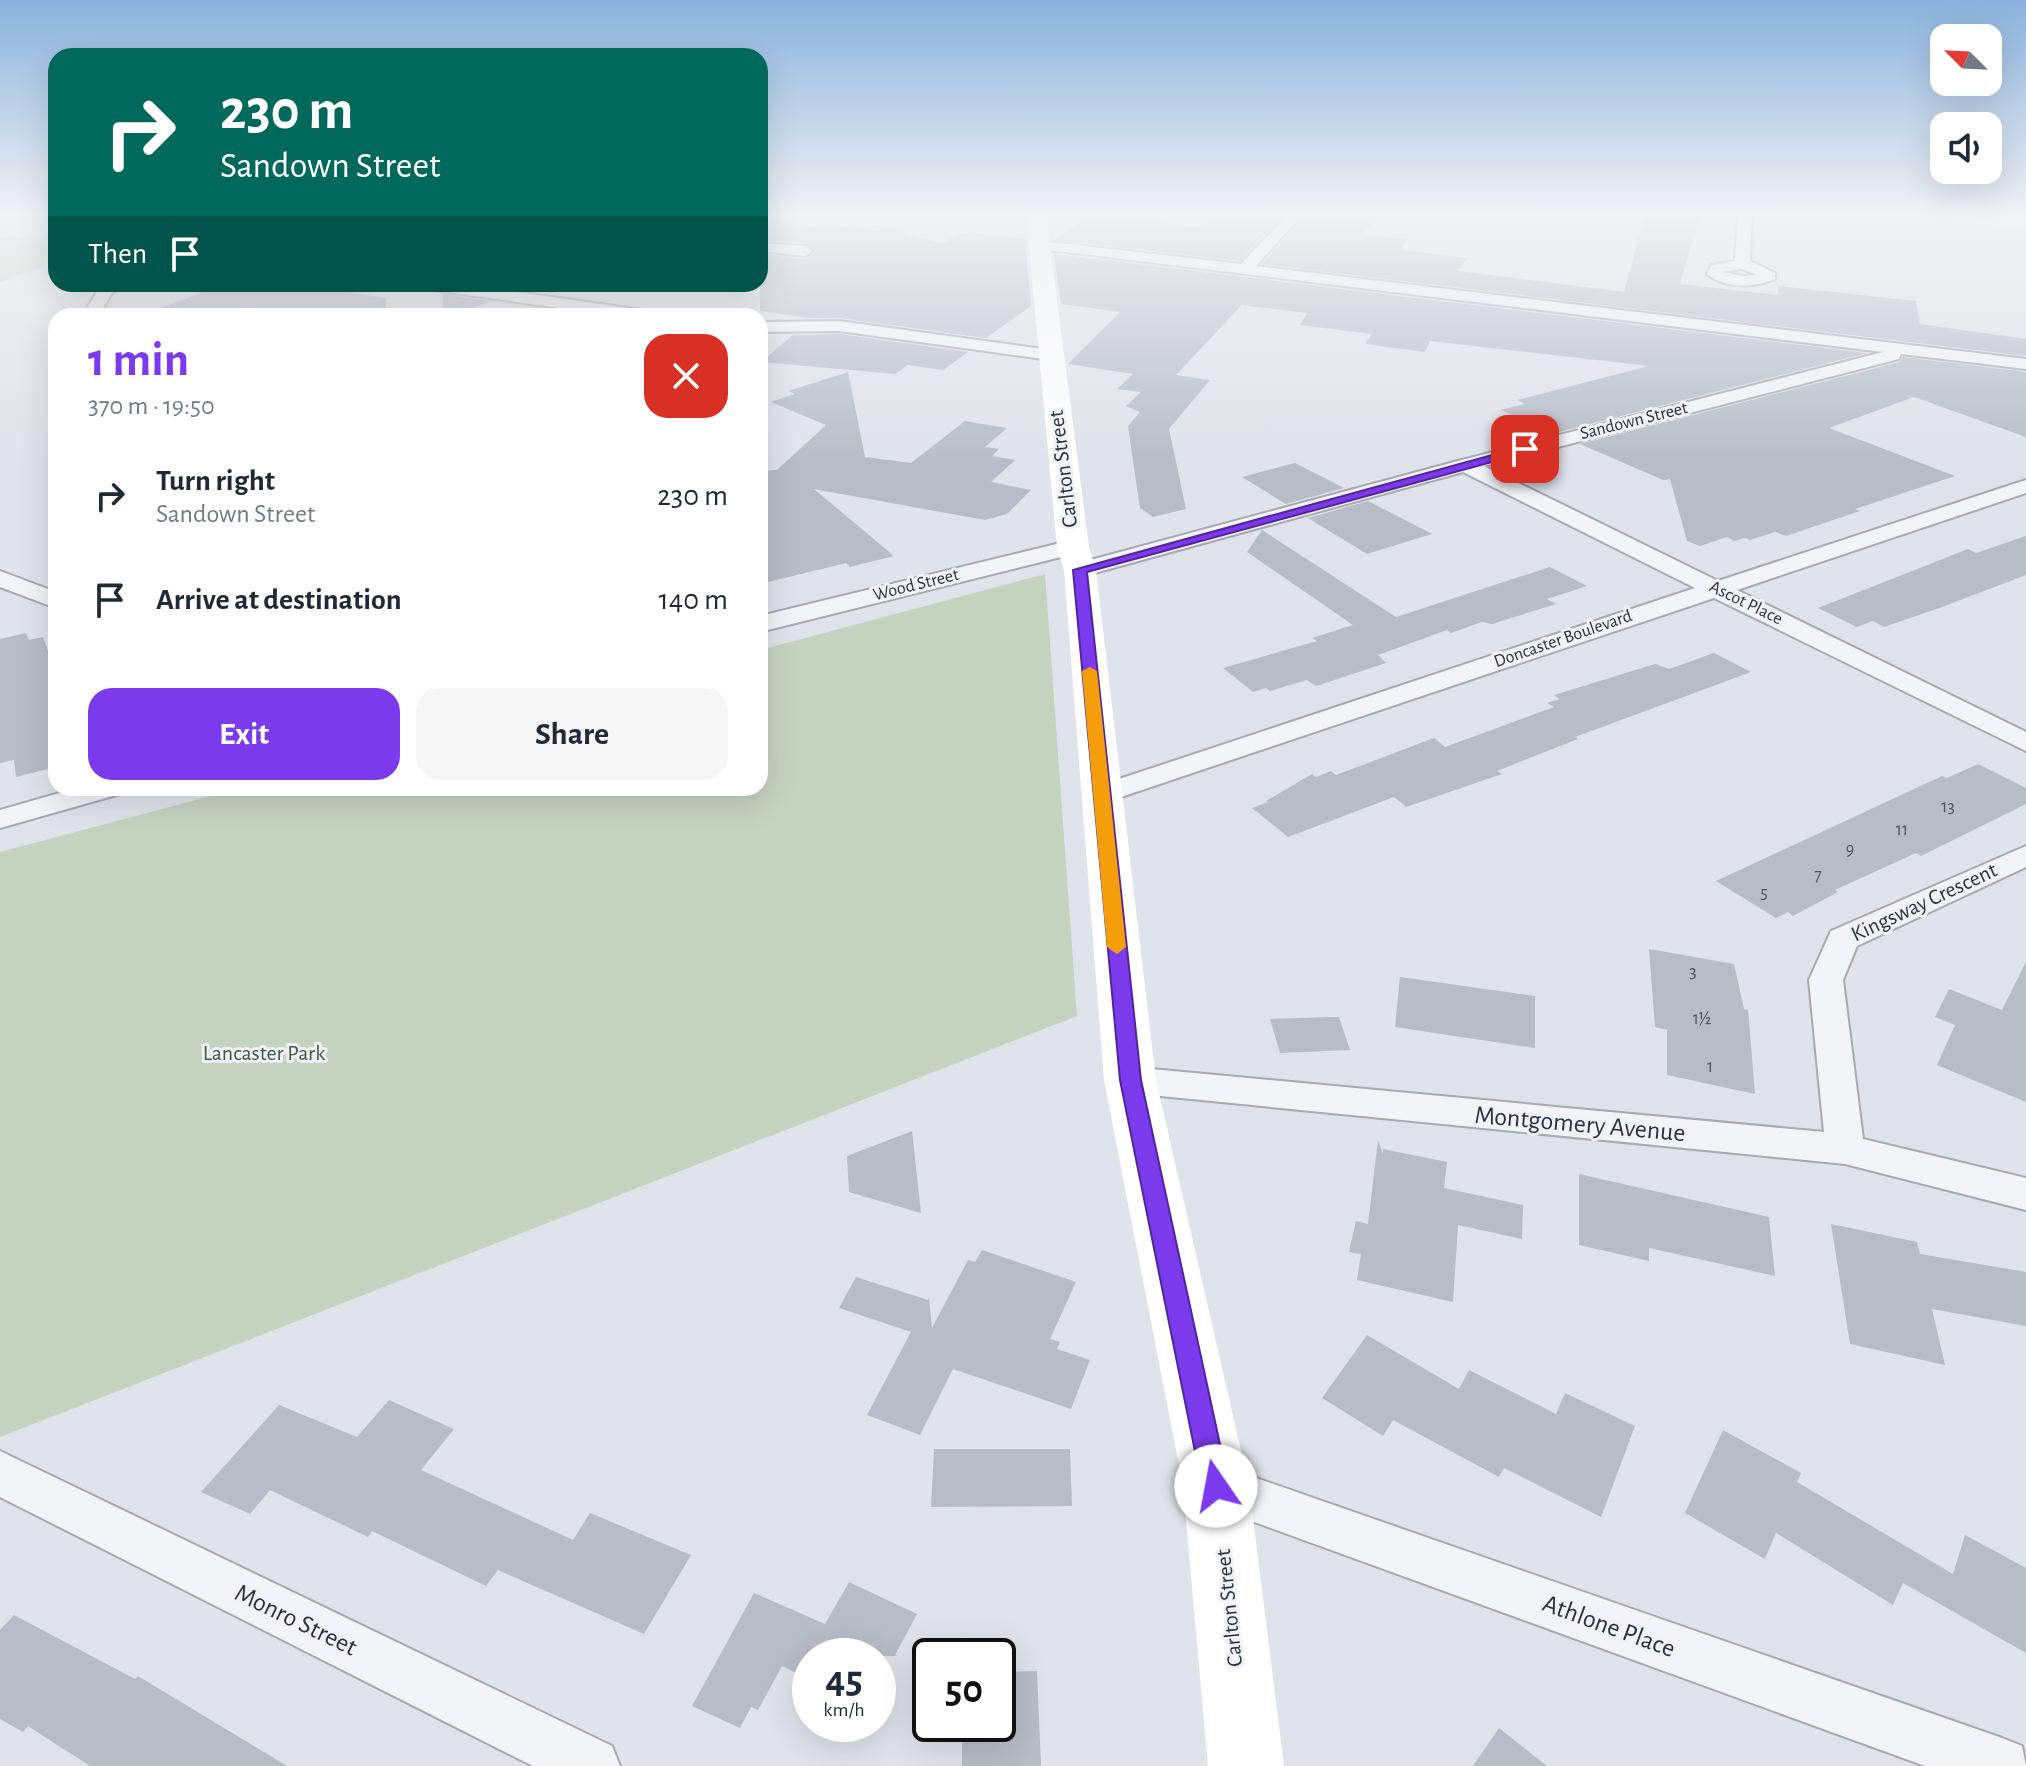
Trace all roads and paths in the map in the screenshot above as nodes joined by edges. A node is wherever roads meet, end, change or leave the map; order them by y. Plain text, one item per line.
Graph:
1 (518, 297) edge
2 (1045, 297) edge
3 (1473, 297) edge
4 (536, 300) junction
5 (519, 308) edge
6 (592, 308) edge
7 (768, 327) edge
8 (1911, 350) junction
9 (1050, 355) junction
10 (2026, 364) edge
11 (1465, 465) junction
12 (2026, 486) edge
13 (1076, 558) junction
14 (0, 578) edge
15 (1714, 588) junction
16 (48, 598) edge
17 (768, 622) edge
18 (2026, 743) edge
19 (1102, 794) junction
20 (82, 796) edge
21 (0, 819) edge
22 (2026, 855) edge
23 (1130, 1080) junction
24 (1845, 1149) junction
25 (2026, 1194) edge
26 (0, 1473) edge
27 (1216, 1486) junction
28 (592, 1766) edge
29 (1246, 1766) edge
30 (2002, 1766) edge

1 - 4 street
2 - 9 main road, Carlton Street
3 - 8 street
4 - 5 street
4 - 6 street
7 - 9 street
8 - 10 street
8 - 11 street, Sandown Street
9 - 13 main road, Carlton Street
11 - 13 street, Sandown Street
11 - 15 street, Ascot Place
12 - 15 street, Doncaster Boulevard
13 - 17 street, Wood Street
13 - 19 main road, Carlton Street
14 - 16 street
15 - 18 street, Ascot Place
15 - 19 street, Doncaster Boulevard
19 - 23 main road, Carlton Street
20 - 21 street
22 - 24 street, Kingsway Crescent
23 - 24 street, Montgomery Avenue
23 - 27 main road, Carlton Street
24 - 25 street, Montgomery Avenue
26 - 28 street, Monro Street
27 - 29 main road, Carlton Street
27 - 30 street, Athlone Place

